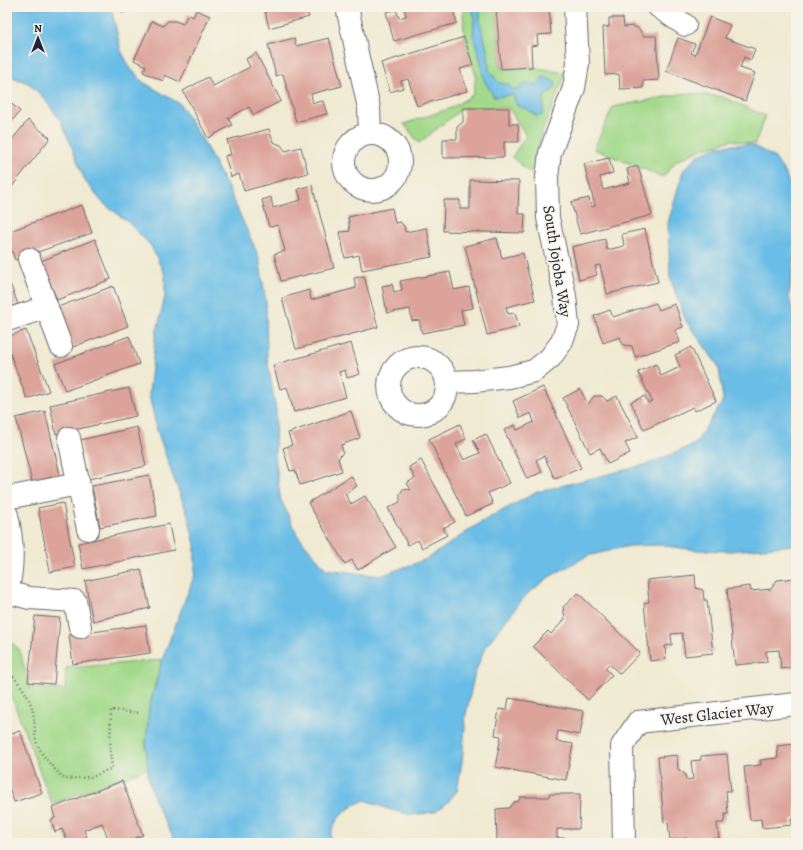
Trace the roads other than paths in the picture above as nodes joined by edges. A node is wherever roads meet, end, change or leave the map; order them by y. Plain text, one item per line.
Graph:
1 (347, 7) edge
2 (575, 7) edge
3 (660, 7) edge
4 (685, 25) dead end
5 (370, 133) dead end
6 (29, 259) dead end
7 (47, 307) junction
8 (7, 320) edge
9 (61, 346) dead end
10 (447, 382) dead end
11 (69, 438) dead end
12 (78, 484) junction
13 (7, 498) edge
14 (7, 515) edge
15 (88, 529) dead end
16 (7, 592) edge
17 (80, 627) dead end
18 (796, 704) edge
19 (624, 843) edge

1 - 5 street
2 - 10 street, South Jojoba Way
3 - 4 street
6 - 7 street
7 - 8 street
7 - 9 street
11 - 12 street
12 - 13 street
12 - 15 street
14 - 16 street
16 - 17 street
18 - 19 street, West Glacier Way

